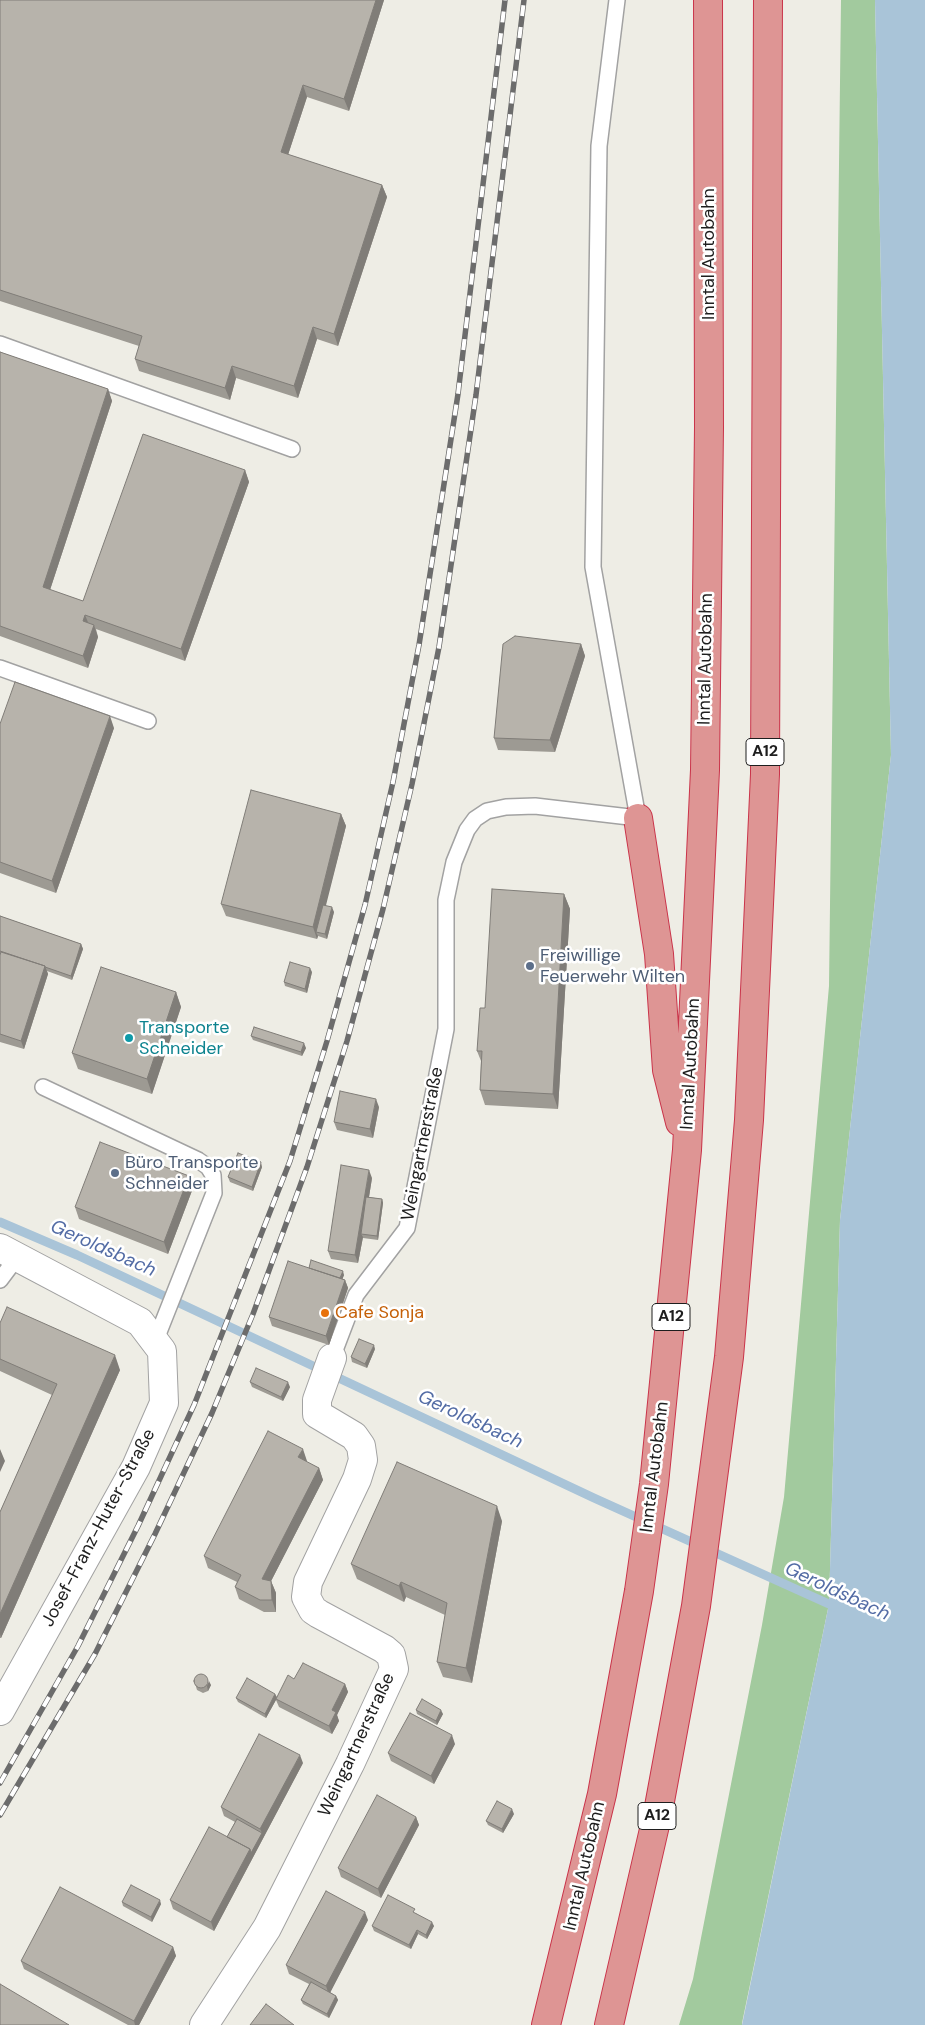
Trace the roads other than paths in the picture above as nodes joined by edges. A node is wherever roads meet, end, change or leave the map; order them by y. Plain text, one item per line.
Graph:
1 (617, 0) edge
2 (708, 0) edge
3 (768, 0) edge
4 (0, 344) edge
5 (292, 449) dead end
6 (0, 668) edge
7 (148, 721) dead end
8 (638, 818) junction
9 (43, 1087) dead end
10 (687, 1150) junction
11 (9, 1252) edge
12 (0, 1280) edge
13 (155, 1342) junction
14 (327, 1370) joint
15 (0, 1711) edge
16 (204, 2025) edge
17 (546, 2025) edge
18 (609, 2025) edge

1 - 8 lane
2 - 10 highway, Inntal Autobahn / A12
3 - 18 highway, A12
4 - 5 lane
6 - 7 lane
8 - 10 highway
8 - 14 lane, Weingartnerstraße
9 - 13 lane
10 - 17 highway, Inntal Autobahn / A12
11 - 12 lane
11 - 13 street, Josef-Franz-Huter-Straße
13 - 15 street, Josef-Franz-Huter-Straße
14 - 16 street, Weingartnerstraße

